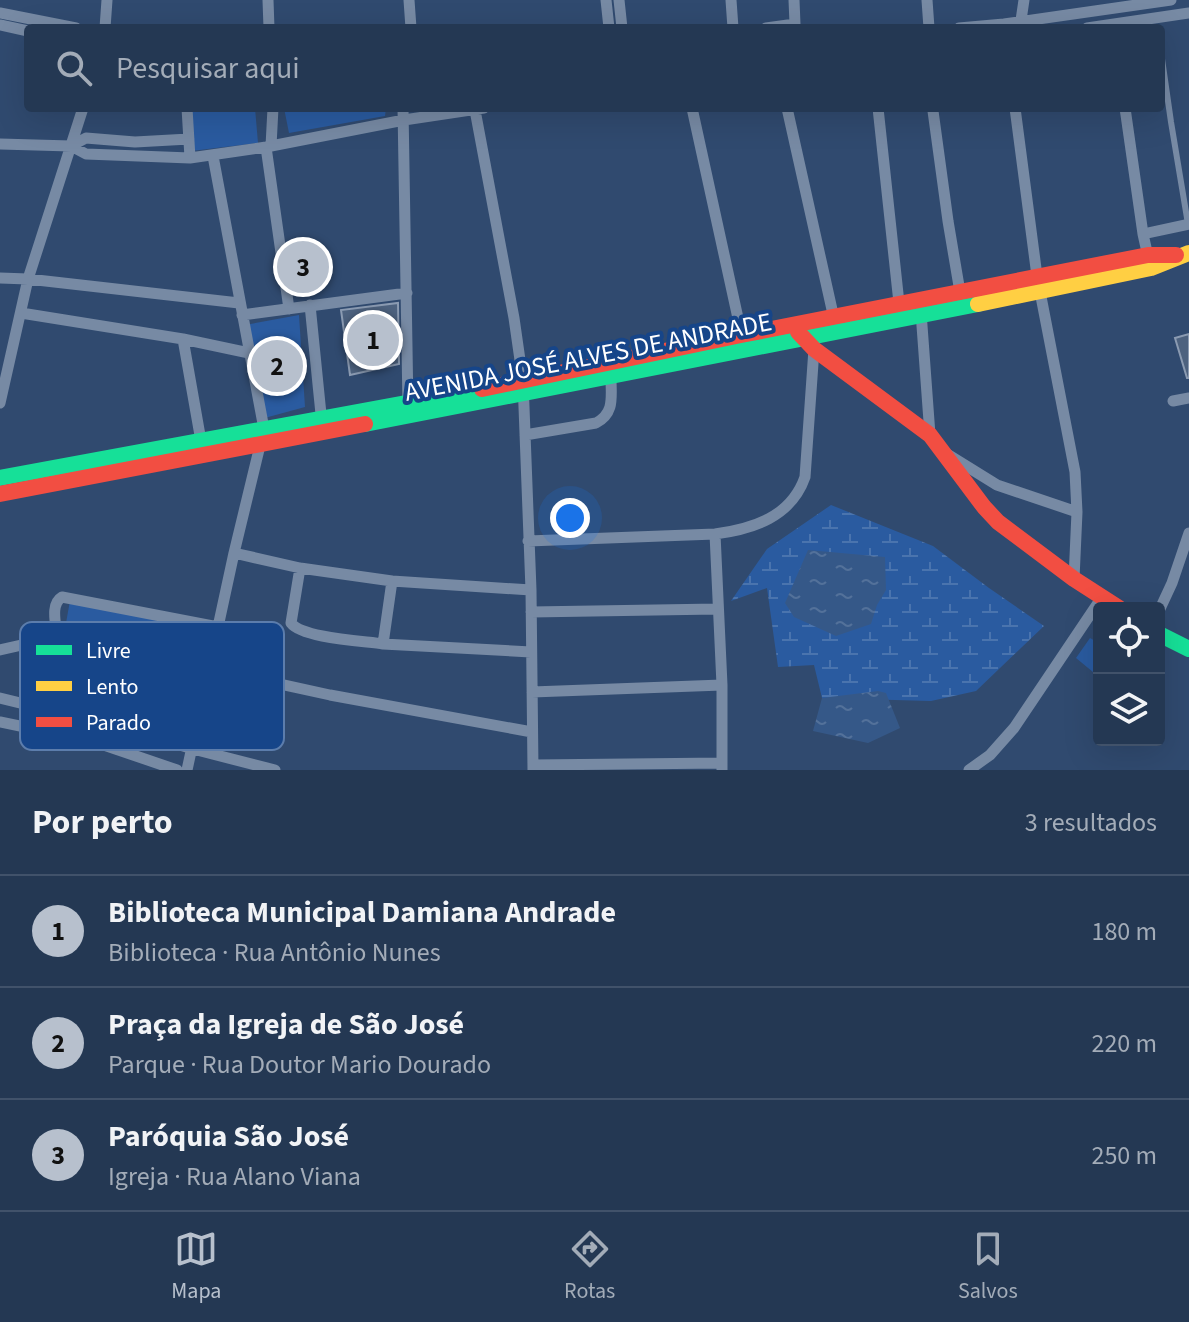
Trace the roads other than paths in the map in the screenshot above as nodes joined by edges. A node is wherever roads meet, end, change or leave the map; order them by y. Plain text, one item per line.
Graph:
1 (107, 0) edge
2 (268, 0) edge
3 (409, 0) edge
4 (606, 0) edge
5 (619, 0) edge
6 (731, 0) edge
7 (794, 0) edge
8 (927, 0) edge
9 (1024, 0) edge
10 (1171, 0) edge
11 (1134, 3) edge
12 (1112, 9) junction
13 (1189, 13) edge
14 (3, 20) edge
15 (1131, 22) junction
16 (1157, 23) edge
17 (40, 24) edge
18 (105, 24) edge
19 (269, 24) edge
20 (411, 24) edge
21 (609, 24) edge
22 (622, 24) edge
23 (733, 24) edge
24 (795, 24) edge
25 (929, 24) edge
26 (1020, 24) edge
27 (1026, 24) edge
28 (1114, 24) edge
29 (1122, 24) edge
30 (24, 29) edge
31 (1165, 77) edge
32 (82, 112) edge
33 (187, 112) edge
34 (272, 112) edge
35 (434, 112) edge
36 (480, 112) edge
37 (693, 112) edge
38 (788, 112) edge
39 (879, 112) edge
40 (933, 112) edge
41 (1016, 112) edge
42 (1126, 112) edge
43 (404, 114) edge
44 (189, 139) junction
45 (156, 142) junction
46 (0, 144) edge
47 (71, 146) junction
48 (268, 147) junction
49 (213, 156) junction
50 (154, 158) junction
51 (190, 158) junction
52 (1189, 224) edge
53 (1143, 234) junction
54 (1185, 254) edge
55 (1149, 262) junction
56 (0, 278) edge
57 (28, 279) junction
58 (1039, 283) junction
59 (960, 292) junction
60 (407, 293) junction
61 (310, 305) junction
62 (240, 309) junction
63 (289, 309) junction
64 (912, 309) junction
65 (21, 313) junction
66 (835, 324) junction
67 (792, 325) junction
68 (183, 339) junction
69 (743, 342) junction
70 (808, 344) junction
71 (249, 353) junction
72 (611, 378) junction
73 (524, 387) junction
74 (1189, 398) edge
75 (1173, 401) dead end
76 (0, 403) edge
77 (408, 409) junction
78 (322, 426) junction
79 (525, 435) junction
80 (930, 435) junction
81 (263, 437) junction
82 (201, 441) junction
83 (941, 449) junction
84 (0, 478) edge
85 (997, 485) junction
86 (0, 494) edge
87 (984, 507) junction
88 (1077, 512) junction
89 (1189, 533) edge
90 (715, 534) junction
91 (528, 541) junction
92 (234, 553) junction
93 (300, 568) junction
94 (1074, 579) junction
95 (392, 581) junction
96 (531, 590) junction
97 (1102, 597) junction
98 (1110, 602) edge
99 (1163, 602) edge
100 (717, 609) junction
101 (531, 612) junction
102 (56, 622) edge
103 (193, 622) edge
104 (219, 622) edge
105 (1165, 637) edge
106 (383, 644) junction
107 (20, 645) edge
108 (1189, 649) edge
109 (0, 650) edge
110 (531, 652) junction
111 (284, 685) edge
112 (722, 685) junction
113 (532, 692) junction
114 (0, 698) edge
115 (20, 703) edge
116 (0, 722) edge
117 (20, 726) edge
118 (532, 732) junction
119 (123, 750) edge
120 (193, 750) edge
121 (197, 750) edge
122 (722, 766) edge
123 (533, 768) edge
124 (177, 770) edge
125 (187, 770) edge
126 (275, 770) edge
127 (969, 770) edge

1 - 18 street
2 - 19 street
3 - 20 street
4 - 21 street
5 - 22 street
6 - 23 street
7 - 24 street
8 - 25 street
9 - 26 street
10 - 11 street
11 - 12 street
11 - 15 street
12 - 27 street
12 - 28 street
13 - 16 street
14 - 17 street
14 - 30 street
15 - 16 street
15 - 29 street
31 - 52 lane
32 - 47 street
33 - 44 street
34 - 48 street
35 - 43 street
36 - 73 street
37 - 69 street
38 - 66 street
39 - 64 street
40 - 59 street
41 - 58 street
42 - 53 street
43 - 48 street
43 - 60 street
44 - 45 street
44 - 51 street
45 - 47 street
45 - 50 street
46 - 47 street
47 - 50 street
47 - 57 street
48 - 49 street
48 - 63 street
49 - 51 street
49 - 62 street
50 - 51 street
52 - 53 street
53 - 55 street
54 - 55 main road, AVENIDA JOSÉ ALVES DE ANDRADE
55 - 58 main road, AVENIDA JOSÉ ALVES DE ANDRADE
56 - 57 street
57 - 62 street
57 - 65 street
58 - 59 main road, AVENIDA JOSÉ ALVES DE ANDRADE
58 - 64 main road, AVENIDA JOSÉ ALVES DE ANDRADE
58 - 88 street
59 - 64 main road, AVENIDA JOSÉ ALVES DE ANDRADE
60 - 61 street
60 - 77 street
61 - 63 street
61 - 78 street
62 - 63 street
62 - 71 street
64 - 66 main road, AVENIDA JOSÉ ALVES DE ANDRADE
64 - 80 street
65 - 68 street
65 - 76 street
66 - 67 main road, AVENIDA JOSÉ ALVES DE ANDRADE
66 - 70 main road, AVENIDA JOSÉ ALVES DE ANDRADE
67 - 69 main road, AVENIDA JOSÉ ALVES DE ANDRADE
67 - 70 main road
68 - 71 street
68 - 82 street
69 - 70 main road, AVENIDA JOSÉ ALVES DE ANDRADE
69 - 72 main road, AVENIDA JOSÉ ALVES DE ANDRADE
69 - 73 main road, AVENIDA JOSÉ ALVES DE ANDRADE
70 - 80 main road
70 - 90 street
71 - 81 street
72 - 73 main road, AVENIDA JOSÉ ALVES DE ANDRADE
72 - 79 street
73 - 77 main road, AVENIDA JOSÉ ALVES DE ANDRADE
73 - 79 street
74 - 75 street
77 - 78 main road, AVENIDA JOSÉ ALVES DE ANDRADE
78 - 81 main road, AVENIDA JOSÉ ALVES DE ANDRADE
79 - 91 street
80 - 83 main road
81 - 82 main road, AVENIDA JOSÉ ALVES DE ANDRADE
81 - 86 main road, AVENIDA JOSÉ ALVES DE ANDRADE
81 - 92 street
82 - 84 main road, AVENIDA JOSÉ ALVES DE ANDRADE
83 - 85 street
83 - 87 main road
85 - 87 street
85 - 88 street
87 - 94 main road
88 - 94 street
89 - 99 street
90 - 91 street
90 - 100 street
91 - 96 street
92 - 93 street
92 - 104 street
93 - 95 street
93 - 106 street
94 - 97 main road
95 - 96 street
95 - 106 street
96 - 101 street
97 - 98 main road
97 - 127 street
100 - 101 street
100 - 112 street
101 - 110 street
102 - 103 street
105 - 108 main road
106 - 110 street
107 - 109 street
110 - 113 street
111 - 118 street
112 - 113 street
112 - 122 street
113 - 118 street
114 - 115 street
116 - 117 street
118 - 123 street
119 - 124 street
120 - 125 street
121 - 126 street
122 - 123 street

